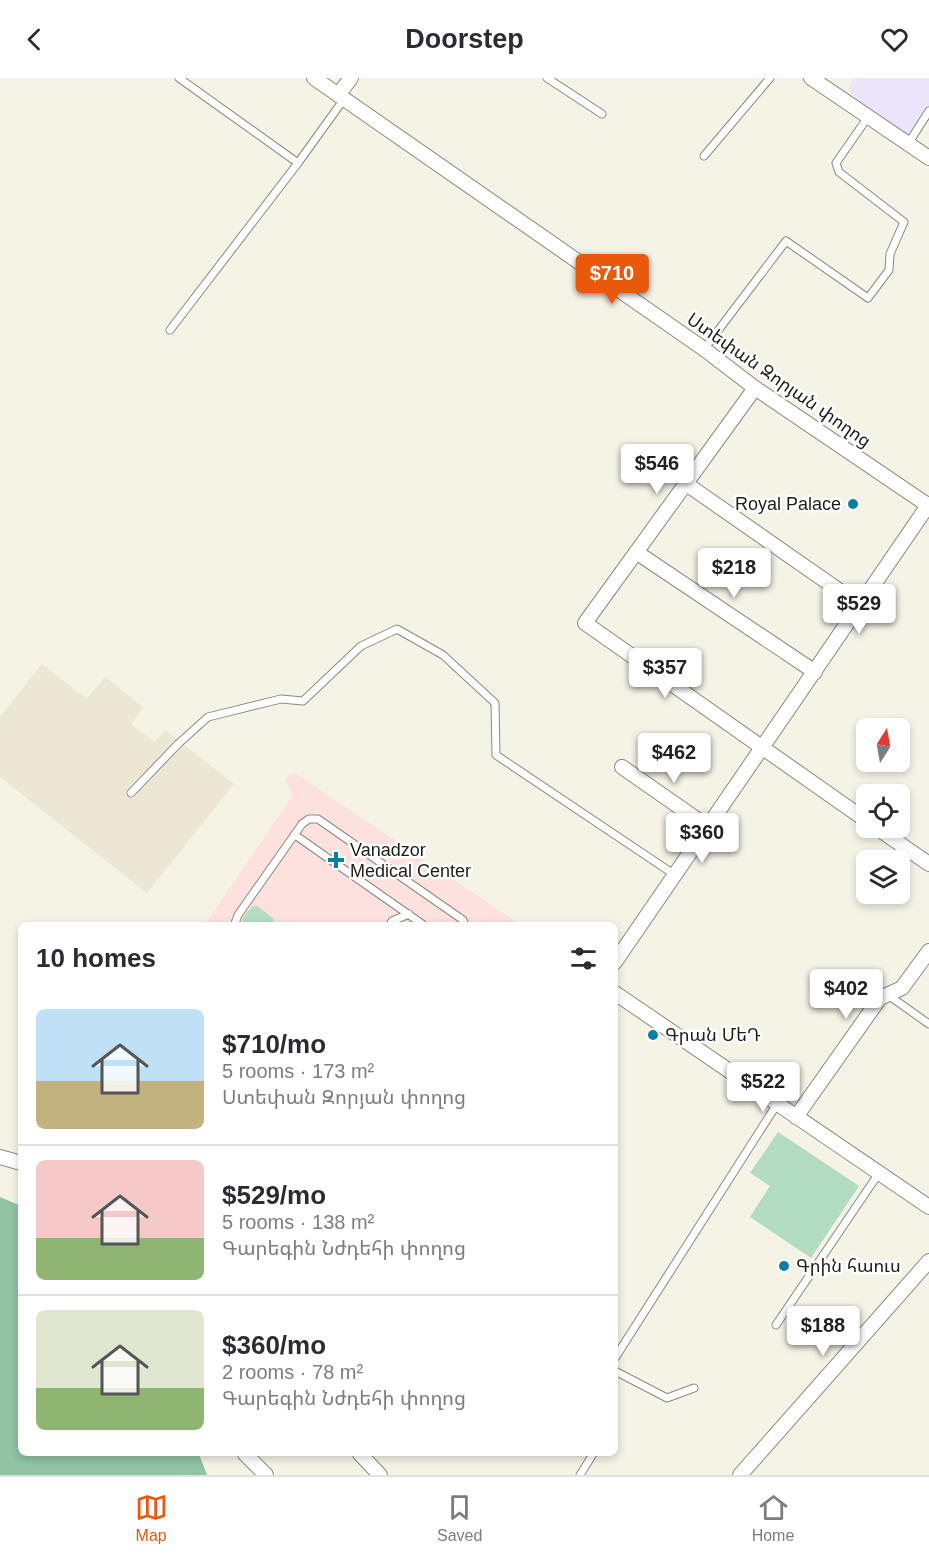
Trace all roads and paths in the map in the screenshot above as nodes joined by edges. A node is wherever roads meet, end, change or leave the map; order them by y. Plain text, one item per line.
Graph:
1 (179, 78) edge
2 (314, 78) edge
3 (351, 78) edge
4 (547, 78) edge
5 (770, 78) edge
6 (811, 78) edge
7 (341, 97) junction
8 (929, 111) edge
9 (602, 114) dead end
10 (868, 117) junction
11 (908, 144) junction
12 (704, 156) dead end
13 (929, 158) edge
14 (298, 163) junction
15 (170, 330) dead end
16 (704, 349) junction
17 (755, 388) junction
18 (685, 483) junction
19 (929, 505) edge
20 (636, 552) junction
21 (861, 605) junction
22 (814, 672) junction
23 (763, 748) junction
24 (622, 766) dead end
25 (130, 793) dead end
26 (856, 813) edge
27 (708, 827) junction
28 (295, 835) junction
29 (891, 838) edge
30 (929, 864) edge
31 (675, 875) junction
32 (391, 902) junction
33 (409, 914) junction
34 (235, 922) edge
35 (390, 922) edge
36 (392, 922) edge
37 (420, 922) edge
38 (463, 922) edge
39 (929, 951) edge
40 (618, 958) edge
41 (618, 995) edge
42 (888, 996) junction
43 (929, 1024) edge
44 (777, 1104) junction
45 (796, 1117) junction
46 (0, 1157) edge
47 (18, 1162) edge
48 (879, 1173) junction
49 (929, 1207) edge
50 (929, 1261) edge
51 (776, 1325) dead end
52 (618, 1353) edge
53 (618, 1373) edge
54 (694, 1388) dead end
55 (247, 1456) edge
56 (362, 1456) edge
57 (592, 1456) edge
58 (266, 1475) edge
59 (380, 1475) edge
60 (580, 1475) edge
61 (740, 1475) edge

1 - 14 lane
2 - 7 street, Ստեփան Զորյան փողոց
3 - 7 street
4 - 9 lane
5 - 12 lane
6 - 10 street
7 - 14 lane
7 - 16 street, Ստեփան Զորյան փողոց
8 - 11 lane
10 - 11 street
10 - 16 lane
11 - 13 street
14 - 15 lane
16 - 17 street, Ստեփան Զորյան փողոց
17 - 18 street
17 - 19 street, Ստեփան Զորյան փողոց
18 - 20 street
18 - 21 street
19 - 21 street
20 - 22 street
20 - 23 street
21 - 22 street
22 - 23 street
23 - 26 street
23 - 27 street
24 - 27 street
25 - 31 lane
27 - 31 street
28 - 32 lane
28 - 34 lane
28 - 38 lane
29 - 30 street
31 - 40 street
32 - 33 lane
32 - 35 lane
33 - 36 lane
33 - 37 lane
39 - 42 street
41 - 44 street
42 - 43 lane
42 - 45 street
44 - 45 street
44 - 52 lane
45 - 48 street
46 - 47 street
48 - 49 street
48 - 51 lane
50 - 61 street
53 - 54 lane
55 - 58 street
56 - 59 street
57 - 60 lane

